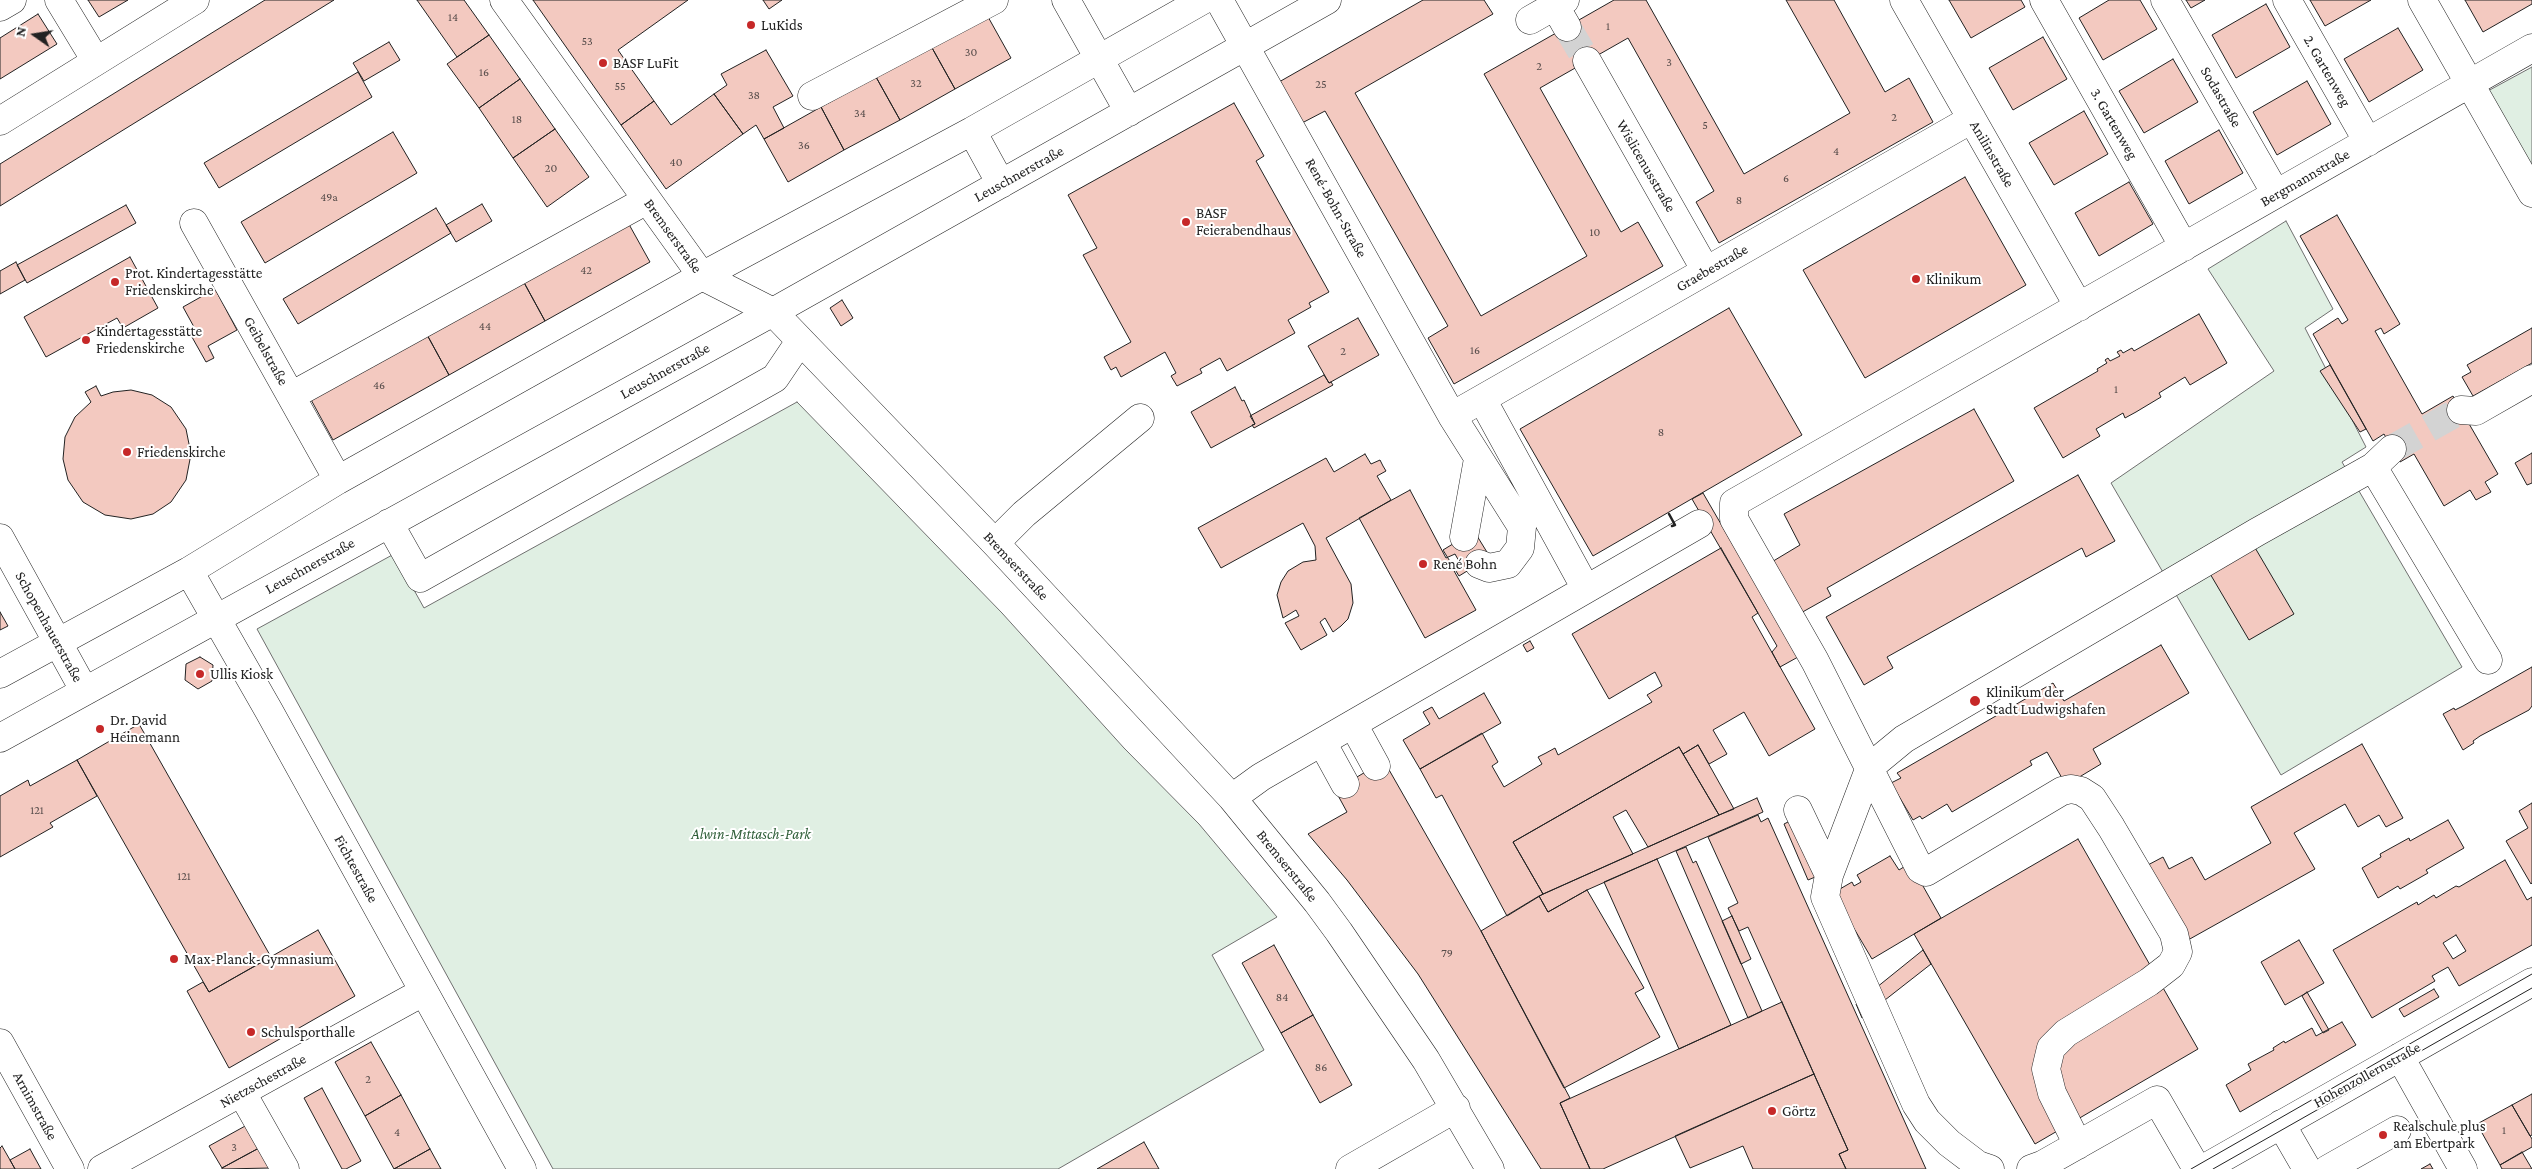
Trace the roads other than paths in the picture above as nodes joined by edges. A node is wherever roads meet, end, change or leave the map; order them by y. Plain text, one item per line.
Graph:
1 (12, 0) edge
2 (59, 0) edge
3 (194, 0) edge
4 (504, 0) edge
5 (994, 0) edge
6 (1066, 0) edge
7 (1203, 0) edge
8 (1219, 0) edge
9 (1327, 0) edge
10 (1904, 0) edge
11 (2044, 0) edge
12 (2166, 0) edge
13 (2287, 0) edge
14 (2422, 0) edge
15 (0, 7) edge
16 (1562, 11) edge
17 (1530, 20) dead end
18 (1245, 46) junction
19 (2532, 48) edge
20 (1099, 59) junction
21 (96, 61) junction
22 (1587, 61) tunnel mouth
23 (2469, 84) junction
24 (812, 96) dead end
25 (1129, 112) junction
26 (1972, 119) junction
27 (0, 121) edge
28 (972, 131) junction
29 (2368, 142) junction
30 (1001, 184) junction
31 (2532, 193) edge
32 (2276, 194) junction
33 (647, 200) junction
34 (194, 223) dead end
35 (2184, 247) junction
36 (1706, 271) junction
37 (702, 276) junction
38 (2079, 307) junction
39 (773, 312) junction
40 (800, 341) junction
41 (2532, 380) edge
42 (291, 396) junction
43 (1482, 399) junction
44 (2461, 410) tunnel mouth
45 (1452, 416) junction
46 (1140, 418) dead end
47 (2392, 449) tunnel mouth
48 (1478, 459) junction
49 (2373, 468) junction
50 (338, 480) junction
51 (389, 523) junction
52 (1699, 524) dead end
53 (1464, 537) dead end
54 (0, 538) edge
55 (995, 543) junction
56 (1479, 564) dead end
57 (189, 571) junction
58 (1586, 589) junction
59 (216, 618) junction
60 (57, 642) junction
61 (2488, 660) dead end
62 (0, 674) edge
63 (84, 690) junction
64 (1353, 724) junction
65 (0, 738) edge
66 (1322, 742) junction
67 (1376, 766) dead end
68 (1870, 767) junction
69 (1345, 784) dead end
70 (1232, 798) junction
71 (1798, 810) dead end
72 (1829, 875) junction
73 (2532, 982) edge
74 (423, 992) junction
75 (0, 1043) edge
76 (2400, 1057) junction
77 (242, 1093) junction
78 (1456, 1108) junction
79 (2281, 1124) junction
80 (2397, 1130) dead end
81 (2078, 1145) junction
82 (137, 1161) edge
83 (2037, 1168) edge
84 (70, 1169) edge
85 (102, 1169) edge
86 (285, 1169) edge
87 (522, 1169) edge
88 (1350, 1169) edge
89 (1490, 1169) edge
90 (1990, 1169) edge
91 (2197, 1169) edge
92 (2203, 1169) edge
93 (2307, 1169) edge
94 (2328, 1169) edge
95 (2463, 1169) edge

1 - 15 street
2 - 21 street
3 - 21 street
4 - 33 street, Bremserstraße
5 - 24 street
6 - 20 street
7 - 20 street
8 - 18 street, René-Bohn-Straße
9 - 18 street, Leuschnerstraße
10 - 26 street, Anilinstraße
11 - 35 street, 3. Gartenweg
12 - 32 street, Sodastraße
13 - 29 street, 2. Gartenweg
14 - 23 street
16 - 17 street
18 - 25 street, Leuschnerstraße
18 - 45 street, René-Bohn-Straße
19 - 23 street, Bergmannstraße
20 - 25 street
20 - 28 street
21 - 27 street
22 - 36 street, Wislicenusstraße
23 - 29 street, Bergmannstraße
23 - 31 street
25 - 30 street, Leuschnerstraße
26 - 36 street, Graebestraße
26 - 38 street, Anilinstraße
28 - 30 street
28 - 37 street
29 - 32 street, Bergmannstraße
30 - 39 street, Leuschnerstraße
32 - 35 street, Bergmannstraße
33 - 37 street, Bremserstraße
33 - 42 street
34 - 42 street, Geibelstraße
35 - 38 street, Bergmannstraße
36 - 43 street, Graebestraße
37 - 39 street, Bremserstraße
37 - 50 street
38 - 68 street, Bergmannstraße
39 - 40 street, Bremserstraße
39 - 51 street, Leuschnerstraße
40 - 51 street
40 - 55 street, Bremserstraße
41 - 44 street
42 - 50 street, Geibelstraße
43 - 45 street, Graebestraße
43 - 58 street
45 - 48 street, René-Bohn-Straße
46 - 55 street
47 - 49 street
48 - 53 street
48 - 56 street, René-Bohn-Straße
49 - 61 street
49 - 68 street
50 - 57 street
51 - 59 street, Leuschnerstraße
52 - 58 street
54 - 60 street, Schopenhauerstraße
55 - 70 street, Bremserstraße
57 - 59 street, Fichtestraße
57 - 60 street
58 - 64 street
59 - 63 street, Leuschnerstraße
59 - 74 street, Fichtestraße
60 - 62 street
60 - 63 street, Schopenhauerstraße
63 - 65 street, Leuschnerstraße
64 - 66 street
64 - 67 street
66 - 69 street
66 - 70 street
68 - 72 street
68 - 81 street
70 - 78 street, Bremserstraße
71 - 72 street
72 - 90 street
73 - 76 street, Hohenzollernstraße
74 - 77 street, Nietzschestraße
74 - 87 street, Fichtestraße
75 - 84 street, Arnimstraße
76 - 79 street, Hohenzollernstraße
76 - 95 street
77 - 82 street, Nietzschestraße
77 - 86 street
78 - 88 street
78 - 89 street, Bremserstraße
79 - 92 street, Hohenzollernstraße
79 - 93 street
80 - 94 street
81 - 83 street
81 - 91 street
82 - 85 street, Nietzschestraße

